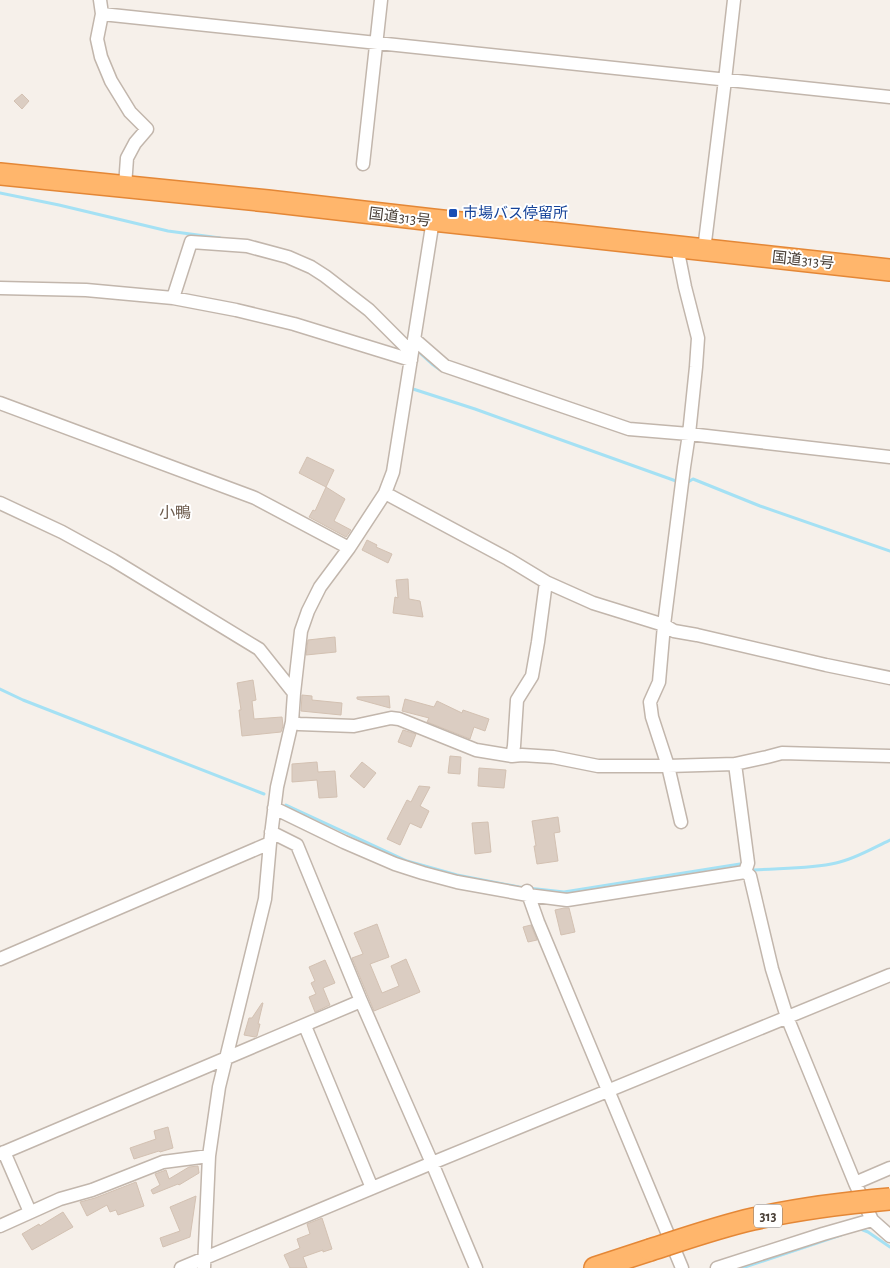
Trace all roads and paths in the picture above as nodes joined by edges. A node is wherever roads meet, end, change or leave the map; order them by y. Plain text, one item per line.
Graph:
1 (100, 0) edge
2 (380, 0) edge
3 (734, 0) edge
4 (102, 14) junction
5 (376, 42) junction
6 (725, 80) junction
7 (890, 97) edge
8 (363, 164) dead end
9 (0, 174) edge
10 (125, 186) junction
11 (432, 220) junction
12 (677, 247) junction
13 (704, 250) junction
14 (890, 270) edge
15 (0, 288) edge
16 (173, 298) junction
17 (414, 339) junction
18 (411, 357) junction
19 (0, 403) edge
20 (688, 439) junction
21 (890, 456) edge
22 (386, 493) junction
23 (0, 503) edge
24 (349, 548) junction
25 (546, 582) junction
26 (664, 625) junction
27 (890, 678) edge
28 (294, 694) junction
29 (292, 722) junction
30 (512, 756) junction
31 (889, 758) edge
32 (735, 764) junction
33 (668, 766) junction
34 (274, 808) junction
35 (681, 822) dead end
36 (270, 838) junction
37 (746, 868) junction
38 (527, 893) junction
39 (0, 959) edge
40 (890, 975) edge
41 (361, 1001) junction
42 (787, 1017) junction
43 (305, 1026) junction
44 (225, 1059) junction
45 (608, 1091) junction
46 (2, 1153) edge
47 (209, 1156) junction
48 (432, 1163) junction
49 (890, 1168) edge
50 (855, 1183) junction
51 (372, 1188) junction
52 (890, 1199) edge
53 (890, 1208) edge
54 (30, 1212) junction
55 (872, 1220) junction
56 (0, 1226) edge
57 (890, 1236) edge
58 (651, 1254) junction
59 (204, 1263) edge
60 (181, 1268) edge
61 (476, 1268) edge
62 (595, 1268) edge
63 (623, 1268) edge
64 (682, 1268) edge
65 (717, 1268) edge

1 - 4 street
2 - 5 street
3 - 6 street
4 - 5 street
4 - 10 street
5 - 6 street
5 - 8 street
6 - 7 street
6 - 13 street
9 - 10 highway, 国道313号
10 - 11 highway, 国道313号
11 - 12 highway, 国道313号
11 - 17 street
12 - 13 highway, 国道313号
12 - 20 street
13 - 14 highway, 国道313号
15 - 16 street
16 - 18 street
16 - 18 street
17 - 18 street
17 - 20 street
18 - 22 street
19 - 24 street
20 - 21 street
20 - 26 street
22 - 24 street
22 - 25 street
23 - 28 street
24 - 28 street
25 - 26 street
25 - 30 street
26 - 27 street
26 - 33 street
28 - 29 street
29 - 30 street
29 - 34 street
30 - 33 street
31 - 32 street
32 - 33 street
32 - 37 street
33 - 35 street
34 - 36 street
34 - 38 street
36 - 39 street
36 - 41 street
36 - 44 street
37 - 38 street
37 - 42 street
38 - 45 street
40 - 42 street
41 - 43 street
41 - 48 street
42 - 45 street
42 - 50 street
43 - 44 street
43 - 51 street
44 - 46 street
44 - 47 street
45 - 48 street
45 - 64 street
46 - 54 street
47 - 54 street
47 - 59 street
48 - 51 street
48 - 61 street
49 - 50 street
50 - 55 street
51 - 59 street
52 - 58 highway, 313, bridge
53 - 58 highway, 313
54 - 56 street
55 - 57 street
55 - 65 street
58 - 62 highway, 313
58 - 63 highway, 313
59 - 60 street

